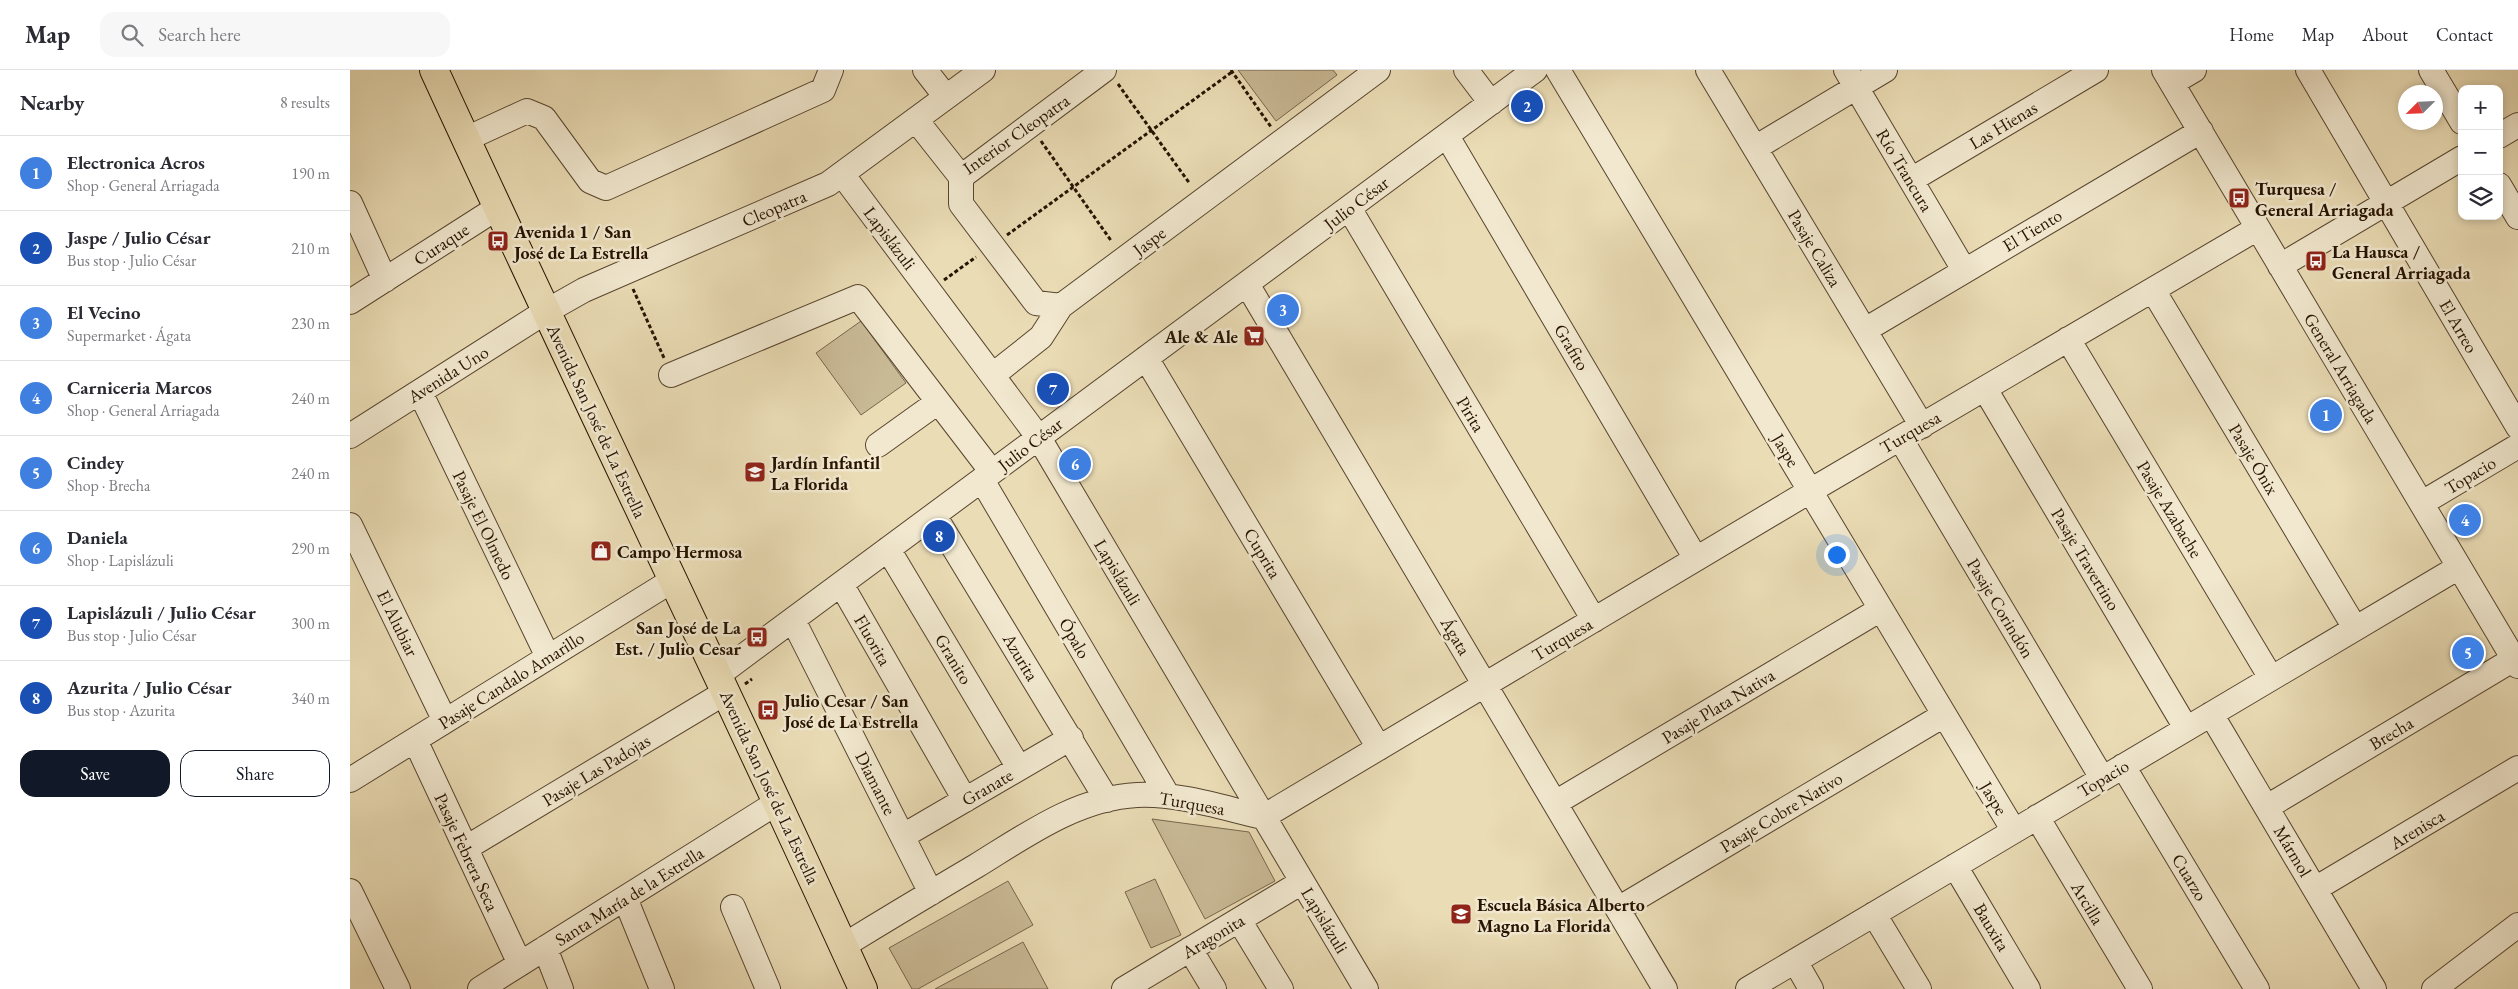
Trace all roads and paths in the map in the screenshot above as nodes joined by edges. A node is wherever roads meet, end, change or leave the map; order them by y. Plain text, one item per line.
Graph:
1 (434, 70) edge
2 (831, 70) edge
3 (925, 70) edge
4 (983, 70) edge
5 (1378, 70) edge
6 (1466, 70) edge
7 (1535, 70) edge
8 (1558, 70) edge
9 (1708, 70) edge
10 (1885, 70) edge
11 (2096, 70) edge
12 (2194, 70) edge
13 (2308, 70) edge
14 (2431, 70) edge
15 (1231, 71) edge
16 (1109, 74) edge
17 (2168, 77) edge
18 (1851, 79) edge
19 (946, 97) junction
20 (1491, 103) junction
21 (2458, 115) edge
22 (916, 120) junction
23 (2518, 125) edge
24 (1030, 126) junction
25 (1152, 130) junction
26 (2201, 131) junction
27 (2503, 134) edge
28 (1447, 136) junction
29 (466, 139) junction
30 (1282, 142) junction
31 (1755, 148) junction
32 (2458, 160) edge
33 (842, 174) junction
34 (961, 177) junction
35 (1911, 180) junction
36 (1073, 187) junction
37 (2503, 192) edge
38 (1202, 201) junction
39 (350, 203) edge
40 (2386, 203) junction
41 (497, 208) junction
42 (1349, 208) junction
43 (2518, 217) edge
44 (2258, 228) junction
45 (992, 246) junction
46 (1124, 259) junction
47 (2280, 266) junction
48 (1964, 270) junction
49 (625, 272) junction
50 (385, 280) junction
51 (1247, 284) junction
52 (2153, 290) junction
53 (930, 291) junction
54 (350, 302) edge
55 (1061, 306) junction
56 (545, 312) junction
57 (1865, 330) junction
58 (2068, 339) junction
59 (1146, 358) junction
60 (671, 375) joint
61 (993, 375) junction
62 (1985, 389) junction
63 (420, 392) junction
64 (938, 402) junction
65 (1922, 426) junction
66 (2518, 427) edge
67 (350, 436) edge
68 (1039, 438) junction
69 (1900, 438) junction
70 (878, 446) dead end
71 (2518, 446) edge
72 (987, 476) junction
73 (1810, 491) junction
74 (2422, 503) junction
75 (934, 515) junction
76 (350, 525) edge
77 (888, 549) junction
78 (1696, 559) junction
79 (2459, 567) junction
80 (673, 580) junction
81 (841, 584) junction
82 (1881, 608) junction
83 (793, 620) junction
84 (1594, 620) junction
85 (2355, 628) junction
86 (548, 658) junction
87 (2516, 663) edge
88 (2271, 678) junction
89 (722, 684) junction
90 (1485, 685) junction
91 (2212, 714) junction
92 (1944, 715) junction
93 (445, 721) junction
94 (2186, 728) junction
95 (1071, 738) junction
96 (415, 740) junction
97 (1379, 748) junction
98 (2123, 766) junction
99 (1019, 768) junction
100 (2518, 768) edge
101 (2102, 778) junction
102 (350, 780) edge
103 (1168, 796) junction
104 (965, 800) junction
105 (1107, 800) junction
106 (778, 802) junction
107 (1555, 803) junction
108 (2267, 807) junction
109 (1263, 817) junction
110 (2037, 817) junction
111 (2014, 831) junction
112 (902, 836) junction
113 (466, 848) junction
114 (1955, 866) junction
115 (1302, 882) junction
116 (2315, 889) junction
117 (931, 893) junction
118 (625, 898) junction
119 (353, 903) edge
120 (733, 906) dead end
121 (1618, 909) junction
122 (1874, 914) junction
123 (1239, 920) junction
124 (2516, 930) edge
125 (843, 946) junction
126 (545, 948) junction
127 (1190, 949) junction
128 (1795, 961) junction
129 (520, 964) junction
130 (1137, 986) edge
131 (398, 989) edge
132 (480, 989) edge
133 (561, 989) edge
134 (662, 989) edge
135 (768, 989) edge
136 (863, 989) edge
137 (1214, 989) edge
138 (1280, 989) edge
139 (1366, 989) edge
140 (1666, 989) edge
141 (1748, 989) edge
142 (1811, 989) edge
143 (1919, 989) edge
144 (2028, 989) edge
145 (2140, 989) edge
146 (2257, 989) edge
147 (2374, 989) edge
148 (2434, 989) edge

1 - 29 main road, Avenida San José de La Estrella
2 - 29 street
3 - 19 street
4 - 19 street, Cleopatra
5 - 30 street, Jaspe
6 - 20 street
7 - 20 street, Julio César
8 - 73 street, Jaspe
9 - 31 street, Pasaje Caliza
10 - 18 street
11 - 35 street, Las Hienas
12 - 17 street
13 - 40 street, El Arreo
14 - 21 street
15 - 25 path
15 - 30 path
16 - 24 street, Interior Cleopatra
16 - 25 path
17 - 26 street, General Arriagada
18 - 31 street
18 - 35 street, Río Trancura
19 - 22 street, Cleopatra
20 - 28 street, Julio César
22 - 33 street, Cleopatra
22 - 34 street, Interior Cleopatra
23 - 27 street
24 - 34 street, Interior Cleopatra
24 - 36 path
25 - 36 path
25 - 38 path
26 - 44 street, General Arriagada
26 - 48 street, El Tiento
28 - 42 street, Julio César
28 - 78 street, Grafito
29 - 41 main road, Avenida San José de La Estrella
30 - 38 street, Jaspe
31 - 57 street, Pasaje Caliza
32 - 40 street
33 - 49 street, Cleopatra
33 - 53 street, Lapislázuli
34 - 45 street
35 - 48 street, Río Trancura
36 - 45 path
36 - 46 path
37 - 43 street
38 - 46 street, Jaspe
39 - 50 street
40 - 47 street
40 - 66 street, El Arreo
41 - 50 street, Curaque
41 - 56 main road, Avenida San José de La Estrella
42 - 51 street, Julio César
42 - 84 street, Pirita
44 - 47 street, General Arriagada
44 - 52 street, Turquesa
45 - 53 path
45 - 55 street
46 - 55 street, Jaspe
47 - 74 street, General Arriagada
48 - 57 street, El Tiento
49 - 56 street, Cleopatra
49 - 60 path
50 - 54 street, Curaque
51 - 59 street, Julio César
51 - 90 street, Ágata
52 - 58 street, Turquesa
52 - 85 street, Pasaje Ónix
53 - 61 street, Lapislázuli
55 - 61 street
56 - 63 street, Avenida Uno
56 - 80 main road, Avenida San José de La Estrella
57 - 65 street, Pasaje Caliza
58 - 62 street, Turquesa
58 - 88 street, Pasaje Azabache
59 - 68 street, Julio César
59 - 97 street, Cuprita
60 - 64 street, Ópalo
61 - 68 street, Lapislázuli
62 - 65 street, Turquesa
62 - 94 street, Pasaje Travertino
63 - 67 street, Avenida Uno
63 - 86 street, Pasaje El Olmedo
64 - 70 street
64 - 72 street, Ópalo
65 - 69 street, Turquesa
68 - 72 street, Julio César
68 - 109 street, Lapislázuli
69 - 73 street, Turquesa
69 - 101 street, Pasaje Corindón
71 - 74 street, Topacio
72 - 75 street, Julio César
72 - 103 street, Ópalo
73 - 78 street, Turquesa
73 - 82 street, Jaspe
74 - 79 street, General Arriagada
75 - 77 street, Julio César
75 - 95 street, Azurita
76 - 93 street, El Alubiar
77 - 81 street, Julio César
77 - 99 street, Granito
78 - 84 street, Turquesa
79 - 85 street, Topacio
79 - 87 street, General Arriagada
80 - 86 street, Pasaje Candalo Amarillo
80 - 89 main road, Avenida San José de La Estrella
81 - 83 street, Julio César
81 - 104 street, Fluorita
82 - 92 street, Jaspe
82 - 107 street, Pasaje Plata Nativa
83 - 89 street, Julio César
83 - 112 street, Diamante
84 - 90 street, Turquesa
85 - 88 street, Topacio
86 - 93 street, Pasaje Candalo Amarillo
87 - 108 street, Brecha
88 - 91 street, Topacio
89 - 106 main road, Avenida San José de La Estrella
89 - 113 street, Pasaje Las Padojas
90 - 97 street, Turquesa
90 - 107 street, Ágata
91 - 94 street, Topacio
91 - 108 street, Mármol
92 - 111 street, Jaspe
92 - 121 street, Pasaje Cobre Nativo
93 - 96 street, Pasaje Candalo Amarillo
94 - 98 street, Topacio
95 - 99 street, Granate
95 - 105 street, Azurita
96 - 102 street, Pasaje Candalo Amarillo
96 - 113 street, Pasaje Febrera Seca
97 - 109 street, Turquesa
98 - 101 street, Topacio
98 - 146 street, Cuarzo
99 - 104 street, Granate
100 - 116 street, Arenisca
101 - 110 street, Topacio
103 - 105 street, Turquesa
103 - 109 street, Turquesa
104 - 112 street, Granate
105 - 117 street, Turquesa
106 - 118 street, Santa María de la Estrella
106 - 125 main road, Avenida San José de La Estrella
107 - 121 street, Ágata
108 - 116 street, Mármol
109 - 115 street, Lapislázuli
110 - 111 street, Topacio
110 - 145 street, Arcilla
111 - 114 street, Topacio
112 - 117 street, Diamante
113 - 129 street, Pasaje Febrera Seca
114 - 122 street, Topacio
114 - 144 street, Bauxita
115 - 123 street, Aragonita
115 - 139 street, Lapislázuli
116 - 147 street, Mármol
117 - 125 street, Turquesa
118 - 126 street, Santa María de la Estrella
118 - 134 street
119 - 131 street
120 - 135 street
121 - 140 street, Ágata
122 - 128 street, Topacio
122 - 143 street
123 - 127 street, Aragonita
123 - 138 street
124 - 148 street
125 - 136 main road, Avenida San José de La Estrella
126 - 129 street, Santa María de la Estrella
126 - 133 street
127 - 130 street, Aragonita
127 - 137 street
128 - 141 street, Topacio
128 - 142 street
129 - 132 street, Santa María de la Estrella

